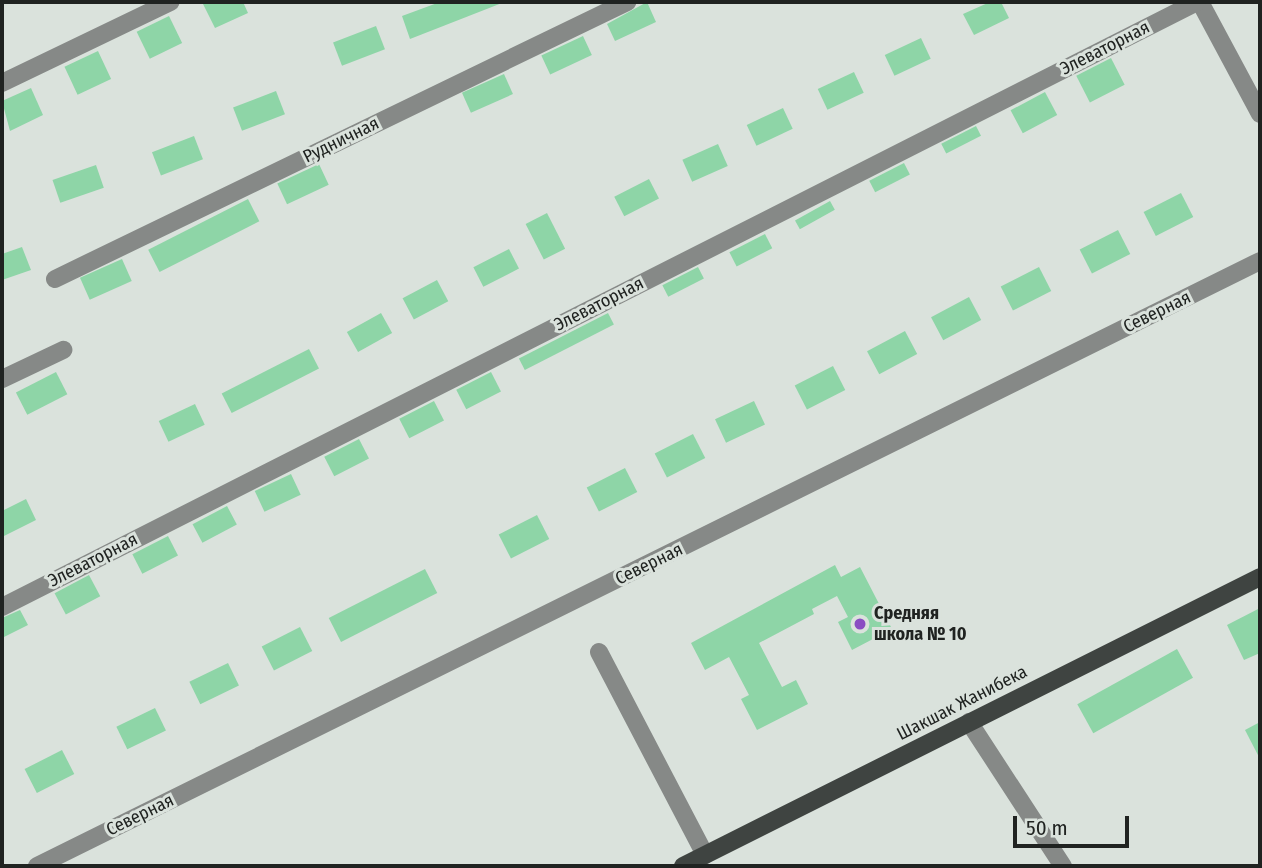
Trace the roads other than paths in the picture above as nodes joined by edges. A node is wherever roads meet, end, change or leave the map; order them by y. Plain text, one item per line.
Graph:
1 (170, 2) edge
2 (626, 2) edge
3 (1198, 2) edge
4 (2, 83) edge
5 (1260, 114) edge
6 (1260, 261) edge
7 (55, 279) dead end
8 (63, 350) dead end
9 (2, 379) edge
10 (1260, 576) edge
11 (2, 607) edge
12 (599, 652) dead end
13 (970, 722) junction
14 (705, 855) junction
15 (37, 866) edge
16 (683, 866) edge
17 (1063, 866) edge

1 - 4 street
2 - 7 street, Рудничная
3 - 5 street
3 - 11 street, Элеваторная
6 - 15 street, Северная
8 - 9 street
10 - 13 main road, Шакшак Жанибека
12 - 14 street
13 - 14 main road, Шакшак Жанибека
13 - 17 street
14 - 16 main road, Шакшак Жанибека

